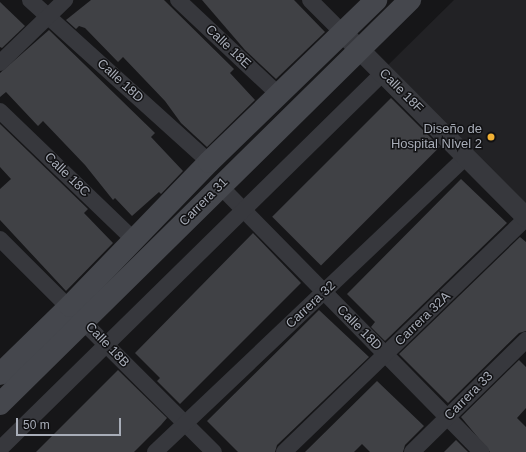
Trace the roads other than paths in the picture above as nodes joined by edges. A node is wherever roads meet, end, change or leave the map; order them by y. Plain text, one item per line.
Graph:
1 (30, 0) edge
2 (65, 0) edge
3 (178, 0) edge
4 (310, 0) edge
5 (376, 0) edge
6 (410, 0) edge
7 (48, 16) junction
8 (342, 32) junction
9 (359, 49) junction
10 (0, 63) edge
11 (383, 73) junction
12 (278, 94) junction
13 (0, 111) edge
14 (466, 157) junction
15 (209, 162) junction
16 (220, 186) junction
17 (243, 210) junction
18 (526, 217) edge
19 (0, 239) edge
20 (134, 240) junction
21 (325, 293) junction
22 (77, 314) junction
23 (526, 340) edge
24 (105, 343) junction
25 (386, 355) junction
26 (0, 374) edge
27 (0, 404) edge
28 (447, 418) junction
29 (184, 423) junction
30 (0, 449) edge
31 (155, 452) edge
32 (214, 452) edge
33 (284, 452) edge
34 (412, 452) edge
35 (481, 452) edge

1 - 7 street, Calle 18D
2 - 7 street
3 - 12 street, Calle 18E
4 - 8 street, Calle 18F
5 - 8 main road, Carrera 31
6 - 9 main road, Carrera 31
7 - 10 street
7 - 15 street, Calle 18D
8 - 9 street, Calle 18F
8 - 12 main road, Carrera 31
9 - 11 street, Calle 18F
9 - 16 main road, Carrera 31
11 - 14 street, Calle 18F
11 - 17 street
12 - 15 main road, Carrera 31
13 - 20 street, Calle 18C
14 - 18 street, Calle 18F
14 - 21 street, Carrera 32
15 - 20 main road, Carrera 31
16 - 17 street, Calle 18D
16 - 22 main road, Carrera 31
17 - 21 street, Calle 18D
17 - 24 street
18 - 25 street, Carrera 32A
19 - 22 street, Calle 18B
20 - 22 main road, Carrera 31
21 - 25 street, Calle 18D
21 - 29 street, Carrera 32
22 - 24 street, Calle 18B
22 - 26 main road, Carrera 31
22 - 27 main road, Carrera 31
23 - 28 street, Carrera 33
24 - 29 street, Calle 18B
24 - 30 street
25 - 28 street, Calle 18D
25 - 33 street, Carrera 32A
28 - 34 street, Carrera 33
28 - 35 street, Calle 18D
29 - 31 street, Carrera 32
29 - 32 street, Calle 18B

